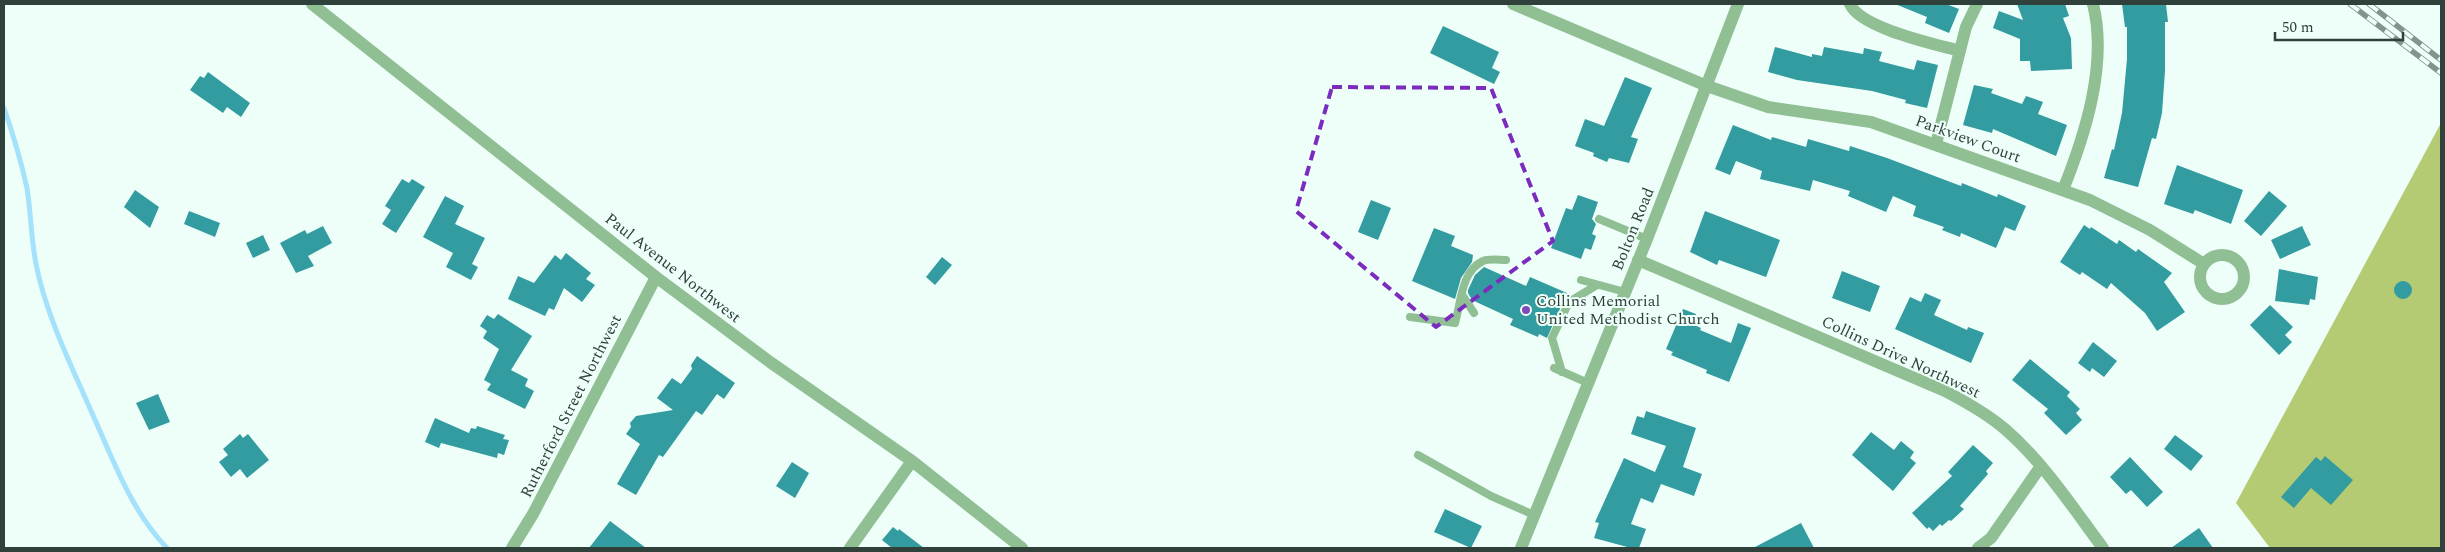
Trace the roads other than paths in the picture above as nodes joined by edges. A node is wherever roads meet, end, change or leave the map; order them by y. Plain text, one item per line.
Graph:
1 (312, 4) edge
2 (1513, 4) edge
3 (1738, 4) edge
4 (1850, 4) edge
5 (1977, 4) edge
6 (2093, 4) edge
7 (1960, 51) junction
8 (1707, 86) junction
9 (1936, 144) junction
10 (2063, 190) junction
11 (1600, 219) dead end
12 (1647, 239) junction
13 (1506, 260) dead end
14 (1638, 260) junction
15 (2204, 264) dead end
16 (656, 276) junction
17 (1582, 280) dead end
18 (1597, 286) junction
19 (1625, 292) junction
20 (1463, 296) junction
21 (1474, 313) dead end
22 (1410, 317) dead end
23 (1554, 368) dead end
24 (1562, 372) junction
25 (1588, 383) junction
26 (1418, 455) dead end
27 (912, 461) junction
28 (2041, 466) junction
29 (1534, 516) junction
30 (512, 548) edge
31 (850, 548) edge
32 (1022, 548) edge
33 (1521, 548) edge
34 (1978, 548) edge
35 (2103, 548) edge

1 - 16 street, Paul Avenue Northwest
2 - 8 street, Parkview Court
3 - 8 street, Bolton Road
4 - 7 street
5 - 7 street
6 - 10 street
7 - 9 street
8 - 9 street, Parkview Court
8 - 12 street, Bolton Road
9 - 10 street, Parkview Court
10 - 15 street, Parkview Court
11 - 12 lane
12 - 14 street, Bolton Road
13 - 20 lane
14 - 19 street, Bolton Road
14 - 28 street, Collins Drive Northwest
16 - 27 street, Paul Avenue Northwest
16 - 30 street, Rutherford Street Northwest
17 - 18 lane
18 - 19 lane
18 - 24 lane
19 - 25 street, Bolton Road
20 - 21 lane
20 - 22 lane
23 - 24 lane
24 - 25 lane
25 - 29 street, Bolton Road
26 - 29 lane
27 - 31 street
27 - 32 street, Paul Avenue Northwest
28 - 34 street
28 - 35 street, Collins Drive Northwest
29 - 33 street, Bolton Road

